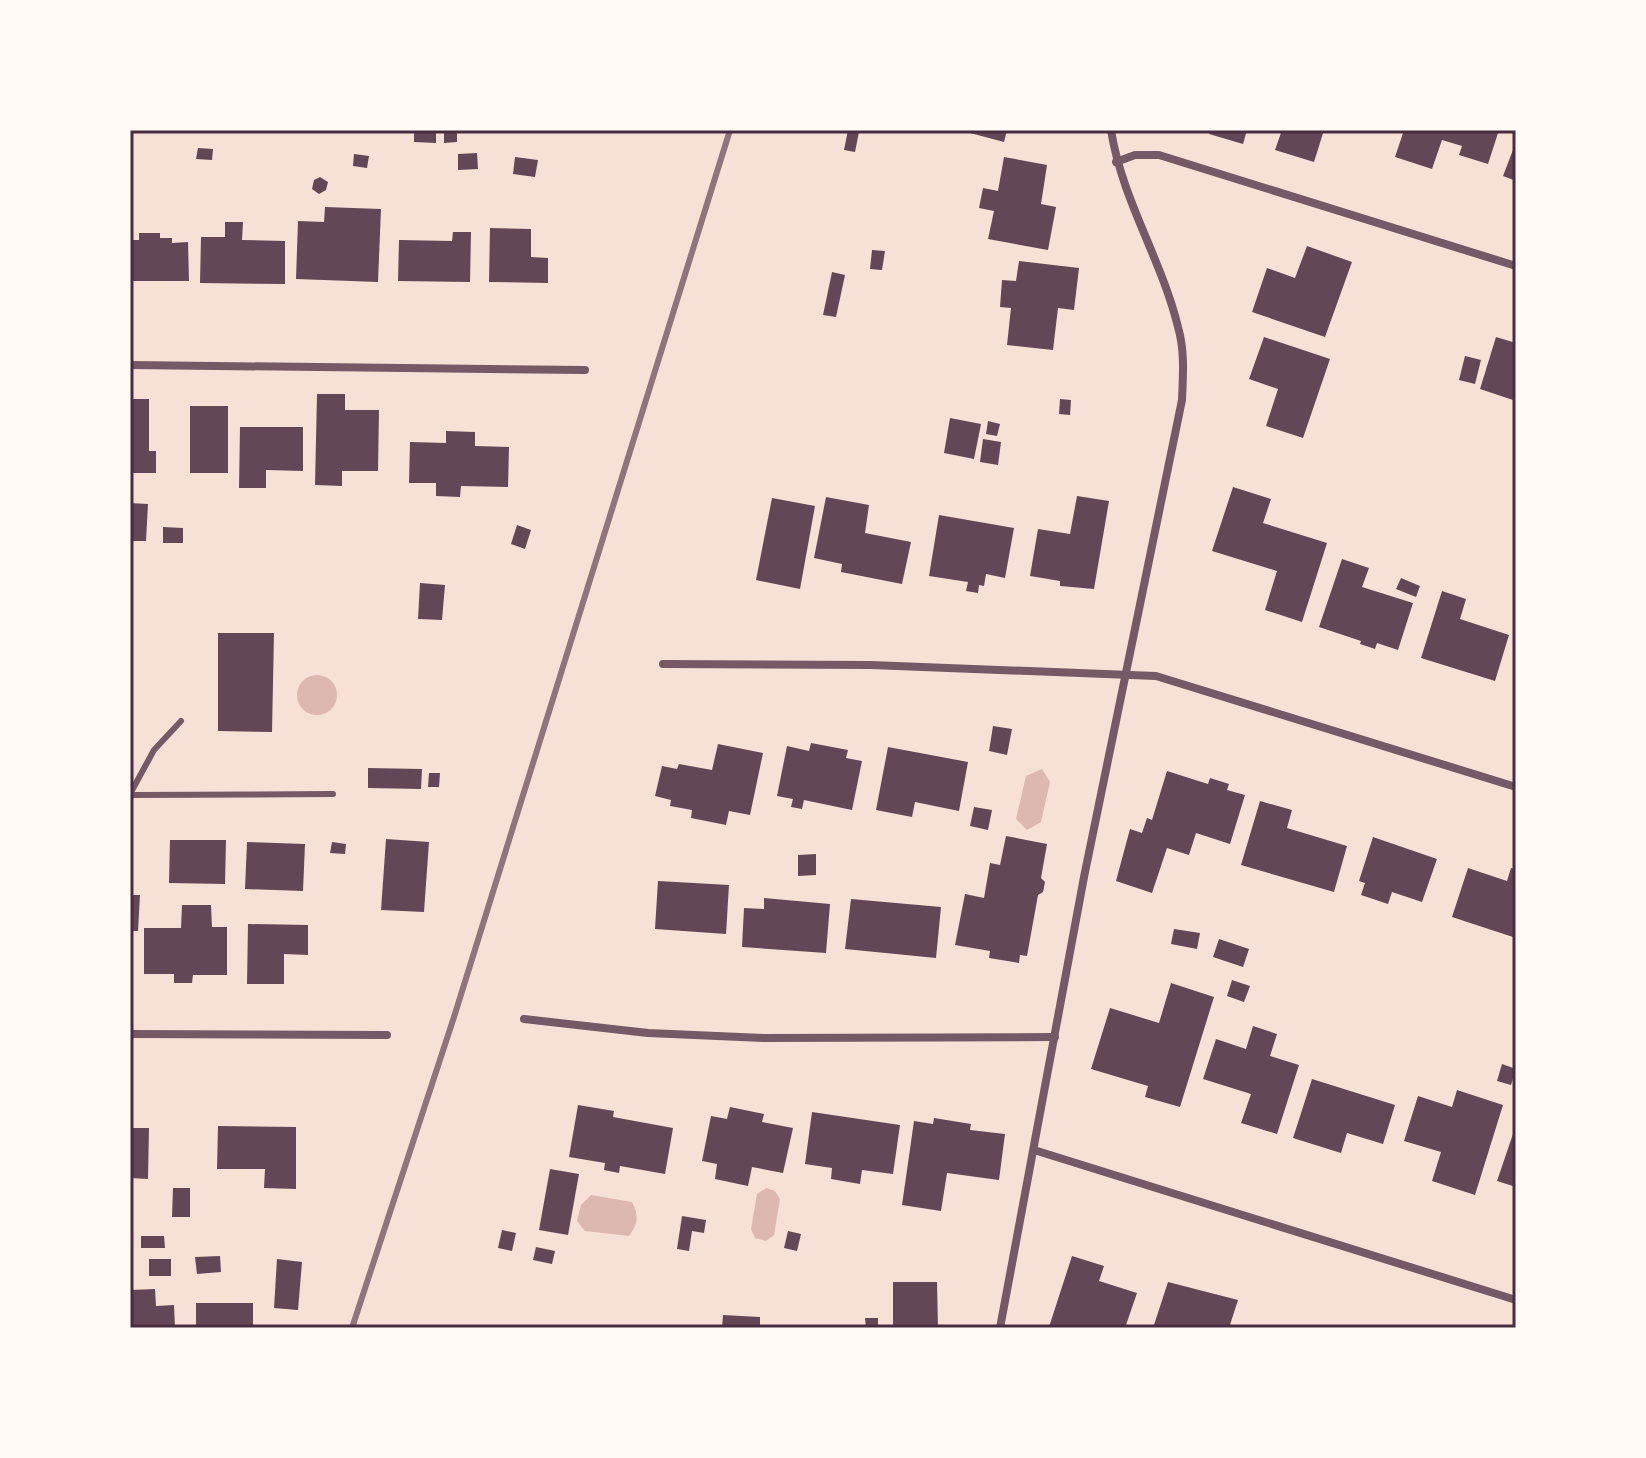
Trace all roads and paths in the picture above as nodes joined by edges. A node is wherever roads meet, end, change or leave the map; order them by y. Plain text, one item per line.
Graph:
1 (1111, 130) edge
2 (1116, 162) junction
3 (1516, 266) edge
4 (130, 365) edge
5 (585, 370) dead end
6 (663, 664) dead end
7 (1125, 675) junction
8 (181, 721) dead end
9 (1516, 787) edge
10 (333, 794) dead end
11 (130, 795) edge
12 (524, 1019) dead end
13 (130, 1034) edge
14 (387, 1035) dead end
15 (1055, 1037) junction
16 (1034, 1150) junction
17 (1516, 1300) edge
18 (1000, 1328) edge

1 - 2 street
2 - 3 street
2 - 7 street
4 - 5 street
6 - 7 street
7 - 9 street
7 - 15 street
8 - 11 lane
10 - 11 lane
12 - 15 street
13 - 14 street
15 - 16 street
16 - 17 street
16 - 18 street

